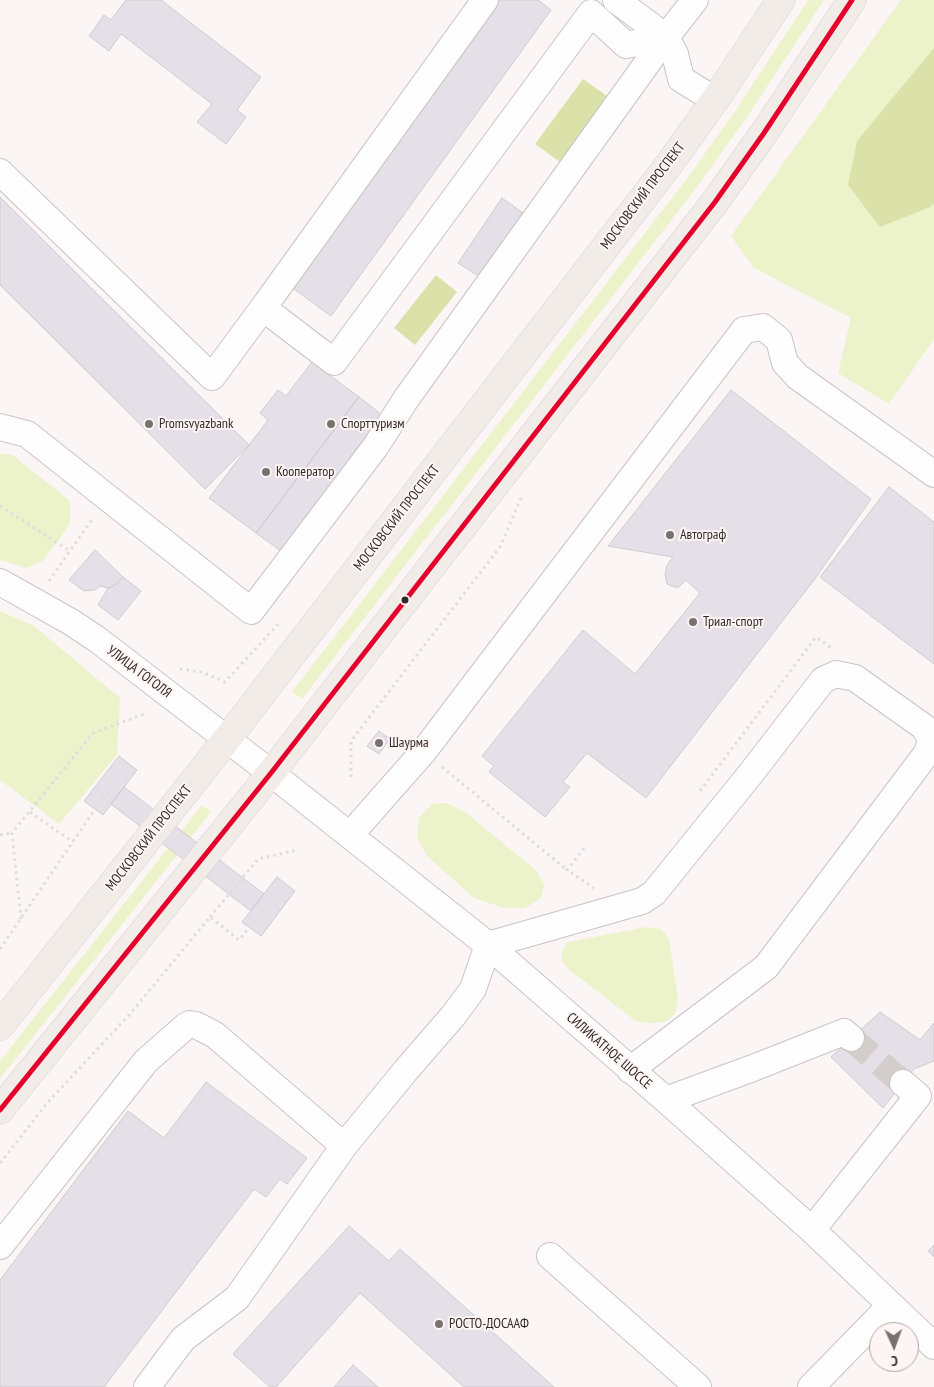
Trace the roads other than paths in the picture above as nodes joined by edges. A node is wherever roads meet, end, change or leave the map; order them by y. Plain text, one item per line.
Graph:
1 (485, 0) edge
2 (616, 0) edge
3 (695, 0) edge
4 (781, 0) edge
5 (852, 0) edge
6 (666, 37) junction
7 (715, 100) junction
8 (0, 172) edge
9 (263, 308) junction
10 (0, 427) edge
11 (934, 474) edge
12 (0, 582) edge
13 (227, 739) junction
14 (271, 773) junction
15 (350, 835) junction
16 (488, 945) junction
17 (0, 1026) edge
18 (851, 1038) tunnel mouth
19 (630, 1070) junction
20 (903, 1083) tunnel mouth
21 (666, 1100) junction
22 (0, 1110) edge
23 (344, 1146) junction
24 (812, 1230) junction
25 (0, 1246) edge
26 (550, 1256) dead end
27 (891, 1305) junction
28 (934, 1346) edge
29 (147, 1387) edge
30 (698, 1387) edge
31 (811, 1387) edge

1 - 9 street
2 - 6 street
3 - 6 street
4 - 7 main road, МОСКОВСКИЙ ПРОСПЕКТ
5 - 14 main road
6 - 7 street
6 - 9 street
6 - 10 street
7 - 13 main road, МОСКОВСКИЙ ПРОСПЕКТ
8 - 9 street
11 - 15 street
12 - 13 street, УЛИЦА ГОГОЛЯ
13 - 14 street, УЛИЦА ГОГОЛЯ
13 - 17 main road, МОСКОВСКИЙ ПРОСПЕКТ
14 - 15 street, СИЛИКАТНОЕ ШОССЕ
14 - 22 main road
15 - 16 street, СИЛИКАТНОЕ ШОССЕ
16 - 19 street, СИЛИКАТНОЕ ШОССЕ
16 - 19 street
16 - 23 street
18 - 21 street
19 - 21 street, СИЛИКАТНОЕ ШОССЕ
20 - 24 street
21 - 24 street, СИЛИКАТНОЕ ШОССЕ
23 - 25 street
23 - 29 street
24 - 27 street, СИЛИКАТНОЕ ШОССЕ
26 - 30 street
27 - 28 street, СИЛИКАТНОЕ ШОССЕ
27 - 31 street

